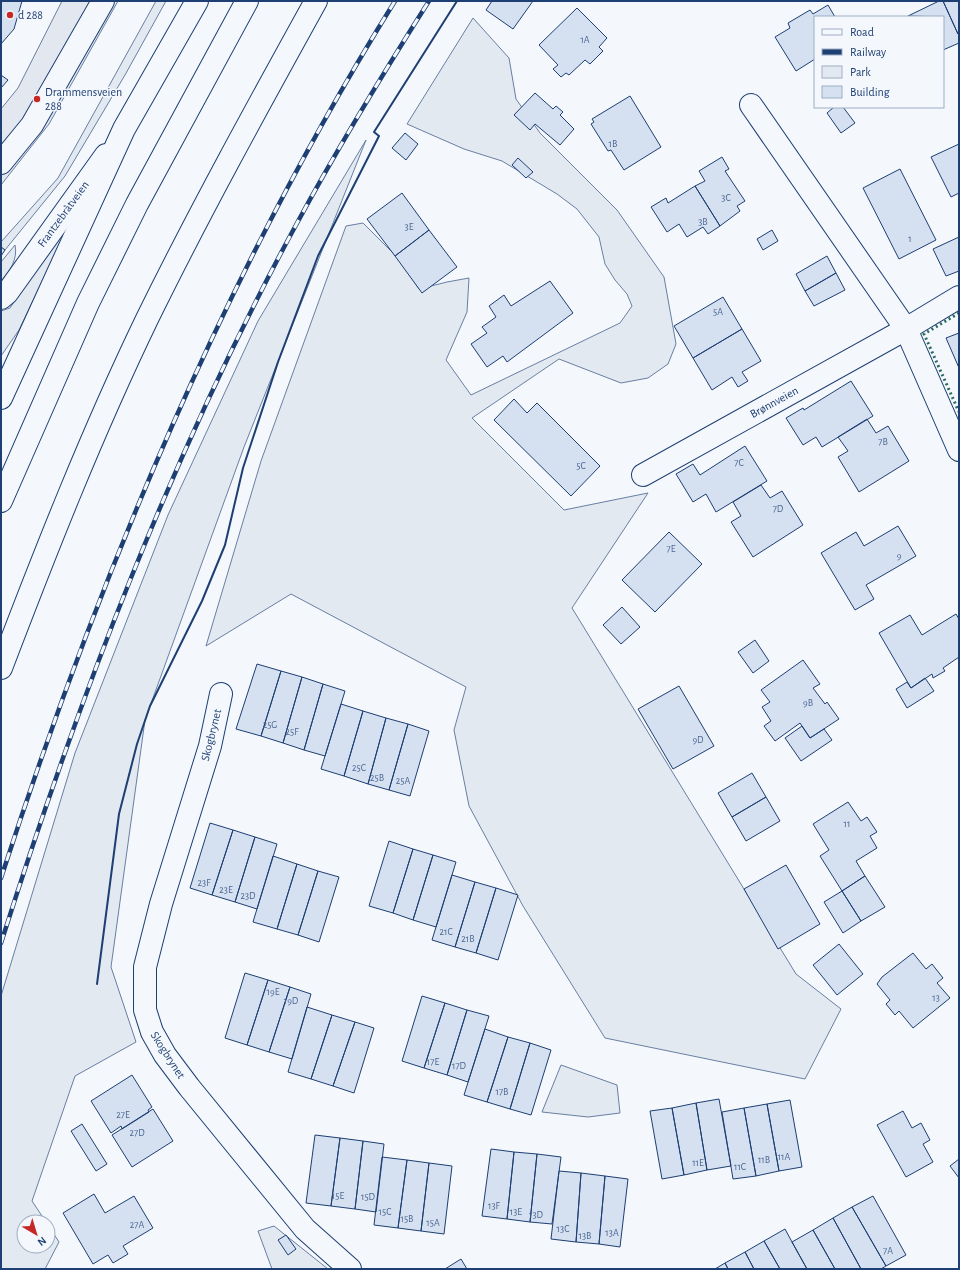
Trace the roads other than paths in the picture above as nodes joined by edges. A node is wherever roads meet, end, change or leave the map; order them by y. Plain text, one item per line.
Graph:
1 (103, 1) edge
2 (197, 1) edge
3 (247, 1) edge
4 (316, 1) edge
5 (751, 105) dead end
6 (124, 129) junction
7 (1, 163) edge
8 (959, 297) edge
9 (1, 298) edge
10 (906, 329) junction
11 (1, 398) edge
12 (959, 450) edge
13 (643, 475) dead end
14 (1, 501) edge
15 (1, 668) edge
16 (222, 694) dead end
17 (350, 1269) edge

1 - 7 main road
2 - 6 main road
3 - 14 main road
4 - 15 main road
5 - 10 main road
6 - 9 main road, Frantzebråtveien
6 - 11 main road
8 - 10 main road, Brønnveien
10 - 12 main road
10 - 13 main road, Brønnveien
16 - 17 main road, Skogbrynet

